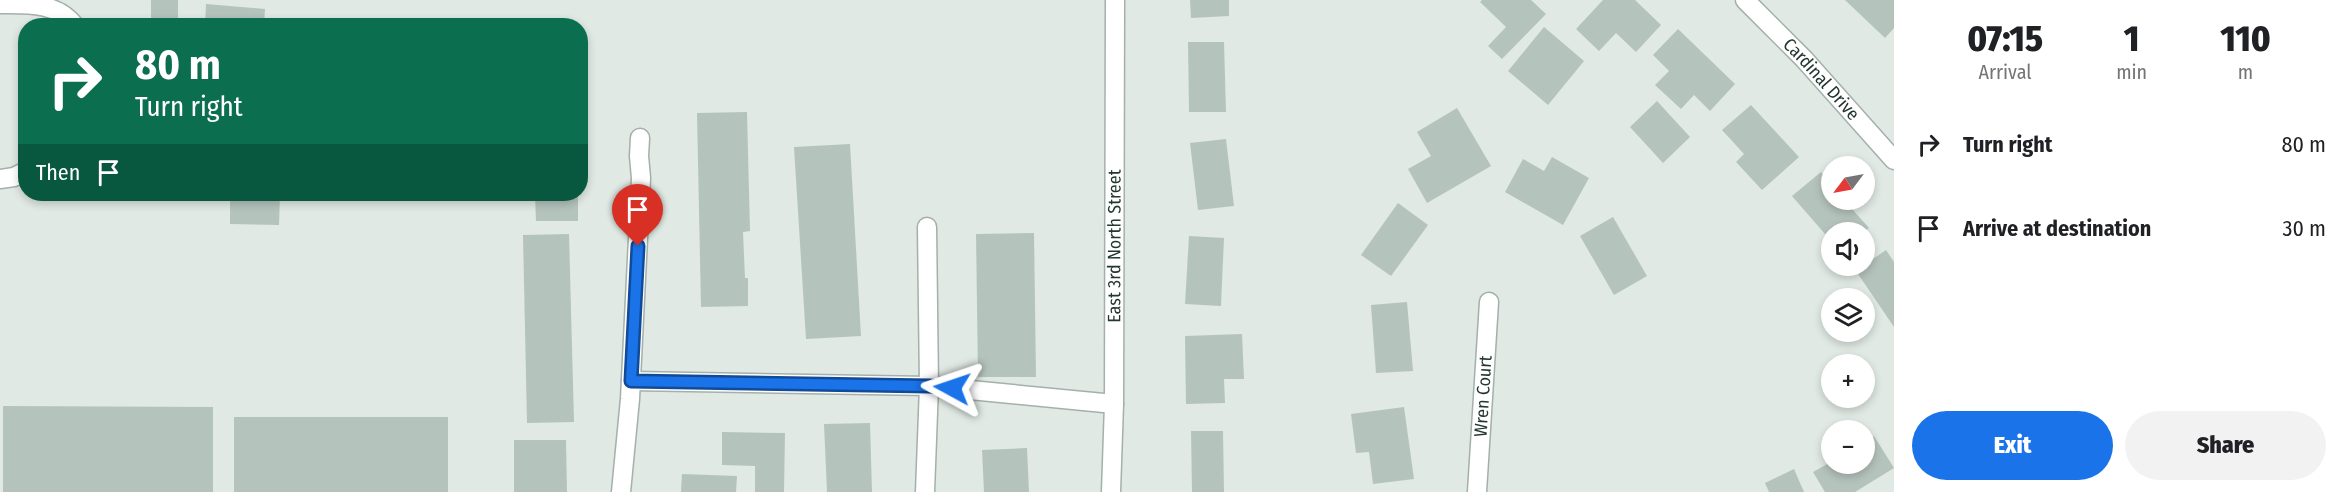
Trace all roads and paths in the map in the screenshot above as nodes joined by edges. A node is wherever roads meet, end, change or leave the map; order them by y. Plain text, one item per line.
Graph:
1 (1115, 0) edge
2 (1744, 0) edge
3 (0, 4) edge
4 (66, 18) edge
5 (640, 138) dead end
6 (1894, 160) edge
7 (18, 175) edge
8 (0, 179) edge
9 (927, 227) dead end
10 (1489, 302) dead end
11 (631, 381) junction
12 (929, 386) junction
13 (1114, 404) junction
14 (621, 492) edge
15 (925, 492) edge
16 (1111, 492) edge
17 (1477, 492) edge

1 - 13 street, East 3rd North Street
2 - 6 street, Cardinal Drive
3 - 4 street
5 - 11 street
7 - 8 street
9 - 12 street
10 - 17 street, Wren Court
11 - 12 street
11 - 14 street
12 - 13 street
12 - 15 street
13 - 16 street, East 3rd North Street

